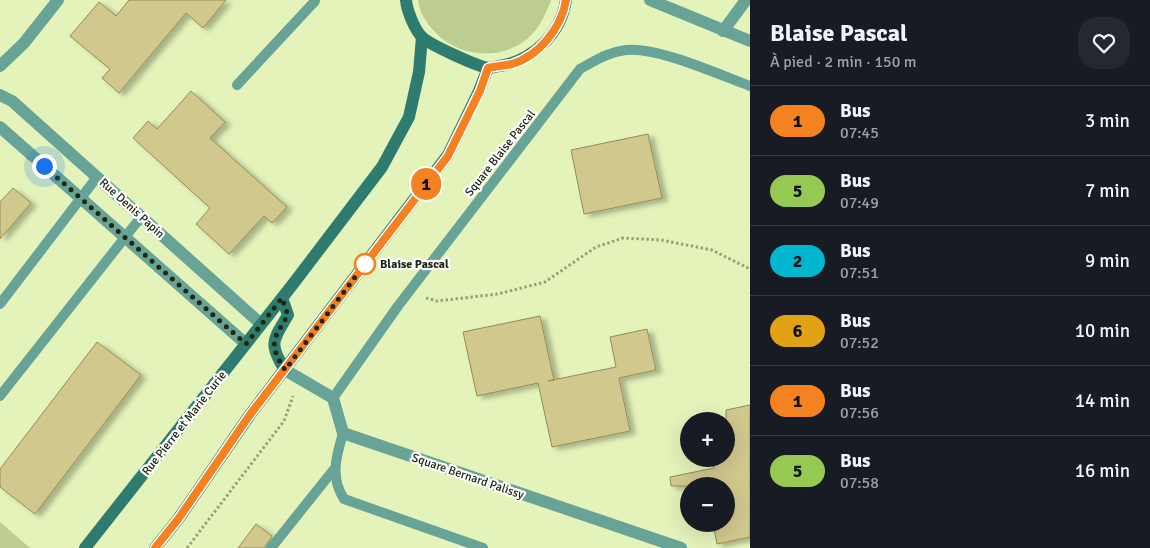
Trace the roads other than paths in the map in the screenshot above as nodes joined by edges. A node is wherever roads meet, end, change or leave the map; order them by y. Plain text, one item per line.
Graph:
1 (58, 0) edge
2 (314, 0) edge
3 (406, 0) edge
4 (566, 0) edge
5 (650, 0) edge
6 (746, 0) edge
7 (723, 31) junction
8 (422, 37) junction
9 (750, 41) edge
10 (0, 66) edge
11 (488, 68) junction
12 (237, 85) dead end
13 (750, 86) edge
14 (0, 95) edge
15 (0, 127) edge
16 (97, 177) junction
17 (81, 198) junction
18 (141, 217) junction
19 (125, 237) junction
20 (282, 298) junction
21 (0, 304) edge
22 (261, 324) junction
23 (246, 344) junction
24 (285, 370) junction
25 (0, 396) edge
26 (333, 398) junction
27 (343, 433) junction
28 (335, 468) junction
29 (85, 548) edge
30 (156, 548) edge
31 (271, 548) edge
32 (483, 548) edge
33 (681, 548) edge

1 - 10 street
2 - 12 lane
3 - 8 main road
4 - 11 main road
5 - 7 street
6 - 7 street
7 - 9 street
8 - 11 main road
8 - 20 main road, Rue Pierre et Marie Curie
11 - 24 main road
13 - 26 lane, Square Blaise Pascal
14 - 16 street, Rue Denis Papin
15 - 17 street
16 - 17 lane
16 - 18 street, Rue Denis Papin
17 - 19 street
17 - 21 lane
18 - 19 lane
18 - 22 street, Rue Denis Papin
19 - 23 street
19 - 25 lane
20 - 22 main road, Rue Pierre et Marie Curie
20 - 24 main road
22 - 23 main road, Rue Pierre et Marie Curie
23 - 29 main road, Rue Pierre et Marie Curie
24 - 26 street
24 - 30 main road
26 - 27 street
27 - 28 lane
27 - 33 street, Square Bernard Palissy
28 - 31 lane
28 - 32 lane

